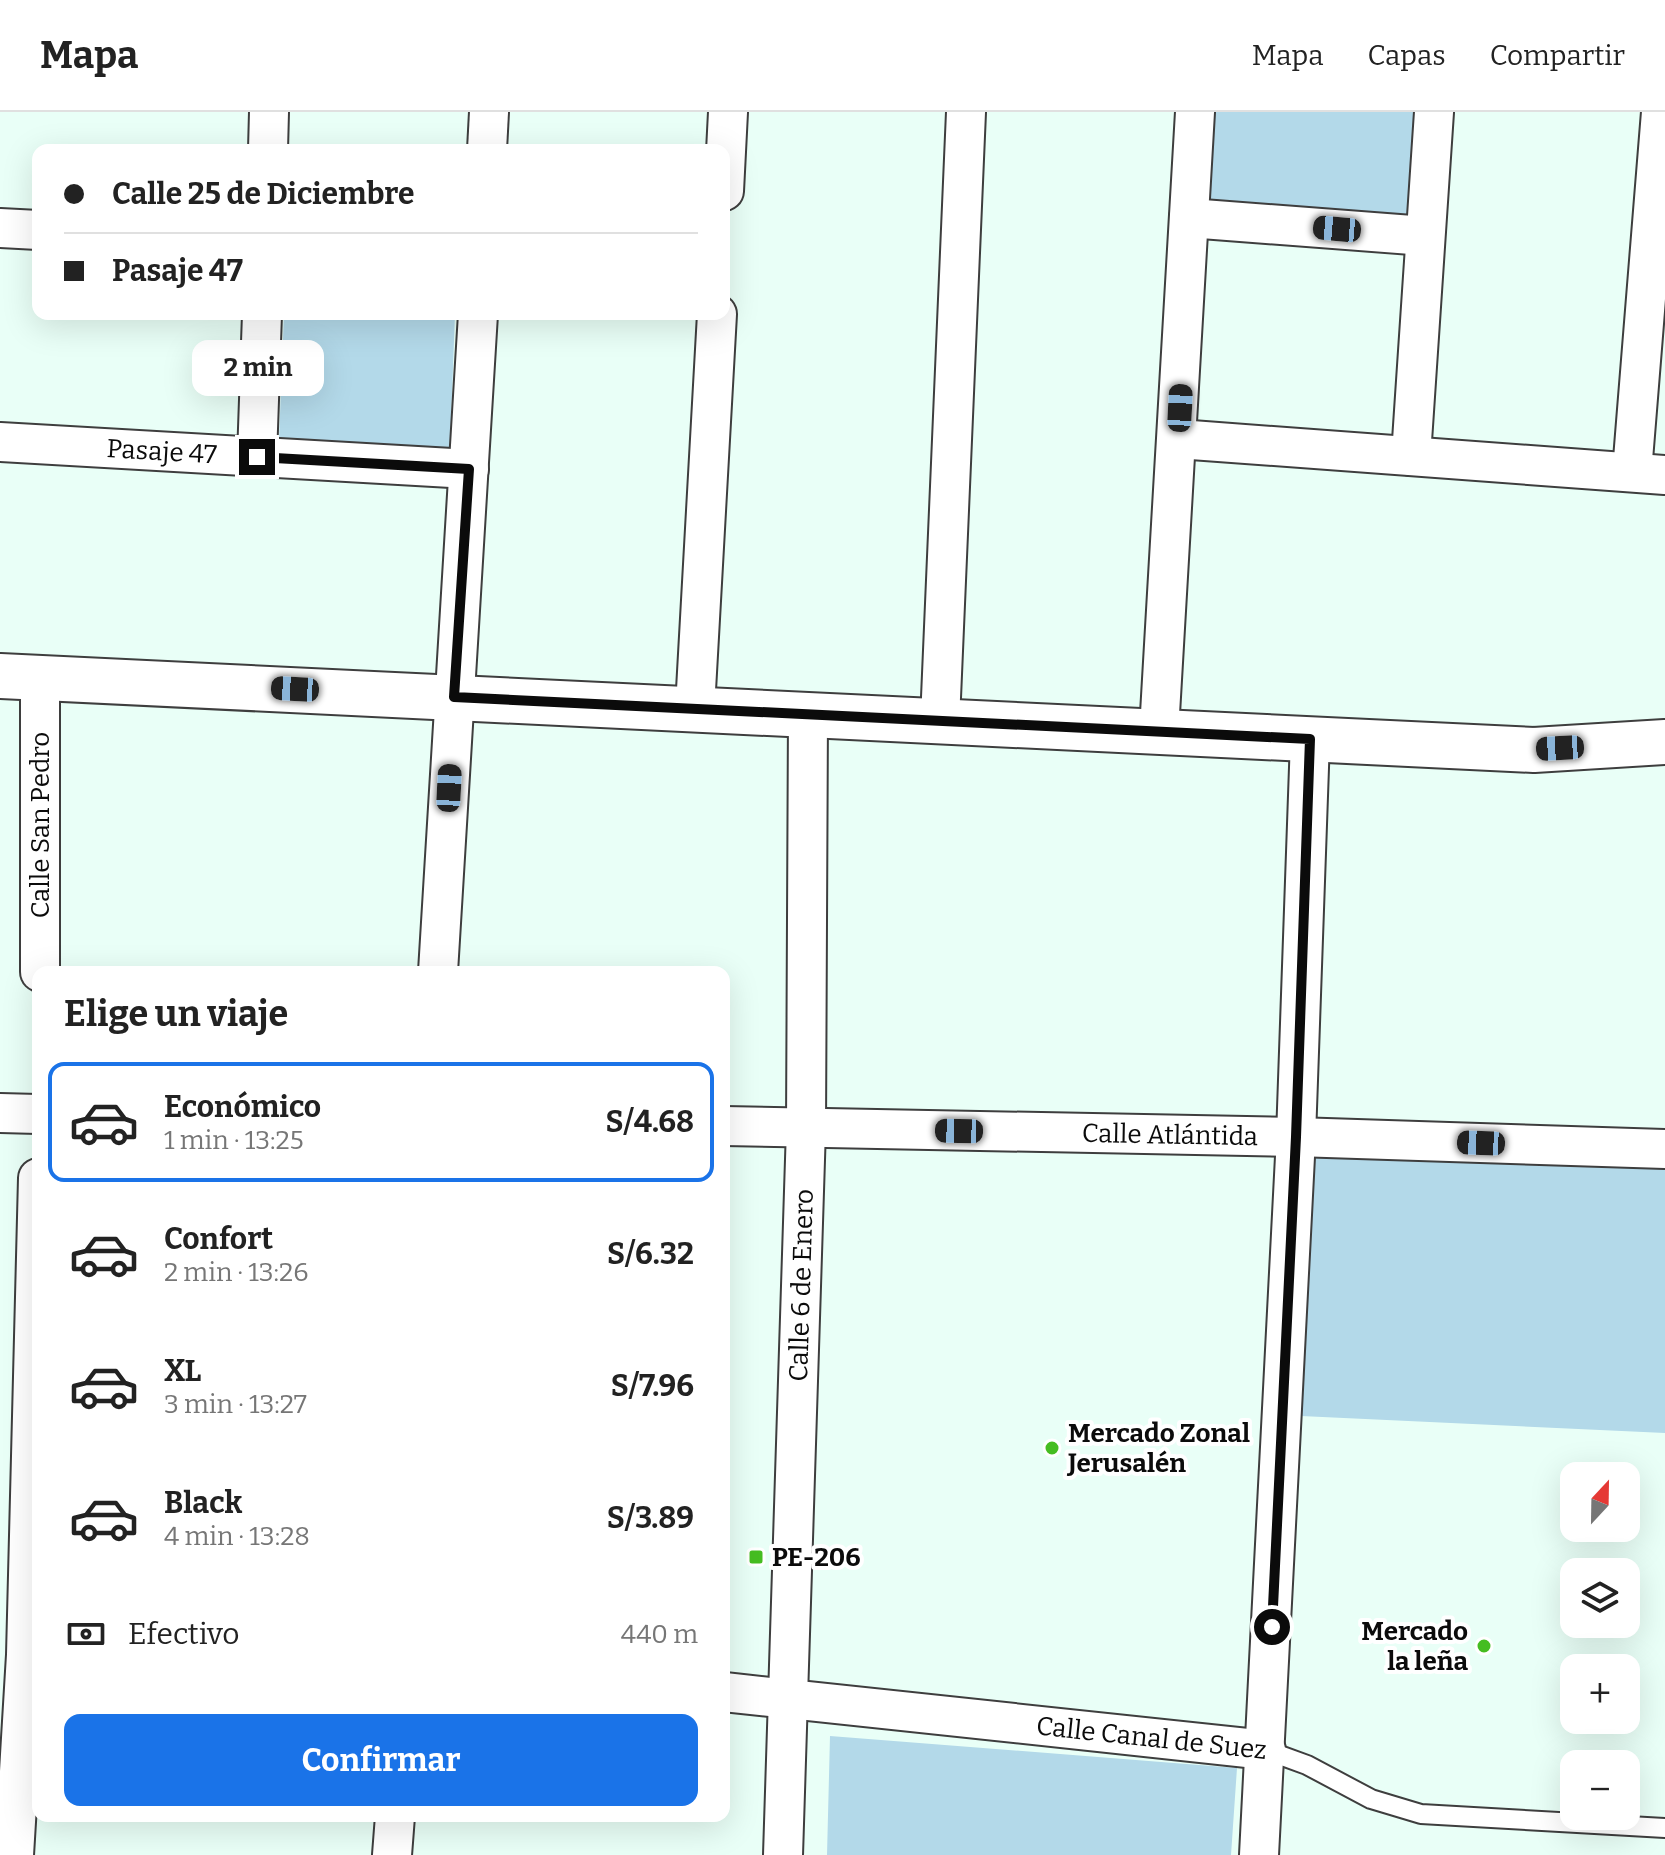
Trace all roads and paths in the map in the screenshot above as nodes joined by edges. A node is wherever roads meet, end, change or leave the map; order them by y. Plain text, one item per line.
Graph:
1 (269, 112) edge
2 (489, 112) edge
3 (728, 112) edge
4 (966, 112) edge
5 (1195, 112) edge
6 (1434, 112) edge
7 (1661, 112) edge
8 (268, 144) edge
9 (487, 144) edge
10 (726, 144) edge
11 (1189, 218) junction
12 (0, 228) edge
13 (32, 230) edge
14 (1425, 236) junction
15 (262, 320) edge
16 (478, 320) edge
17 (717, 320) edge
18 (1178, 439) junction
19 (0, 442) edge
20 (1411, 456) junction
21 (257, 457) junction
22 (469, 469) junction
23 (1648, 473) edge
24 (20, 677) edge
25 (454, 697) junction
26 (695, 708) junction
27 (808, 714) junction
28 (940, 721) junction
29 (1159, 731) junction
30 (1310, 739) junction
31 (1665, 742) edge
32 (40, 966) edge
33 (438, 966) edge
34 (0, 1113) edge
35 (32, 1114) edge
36 (730, 1126) edge
37 (806, 1128) junction
38 (1296, 1137) junction
39 (1665, 1149) edge
40 (32, 1346) edge
41 (21, 1655) edge
42 (730, 1692) edge
43 (790, 1696) junction
44 (1266, 1750) junction
45 (395, 1822) edge
46 (1665, 1828) edge
47 (14, 1855) edge
48 (392, 1855) edge
49 (783, 1855) edge
50 (1259, 1855) edge

1 - 8 street
2 - 9 street
3 - 10 street
4 - 28 street
5 - 11 street
6 - 14 street
7 - 23 street
11 - 14 street
11 - 18 street
12 - 13 street
14 - 20 street
15 - 21 street
16 - 22 street
17 - 26 street
18 - 20 street
18 - 29 street
19 - 21 street, Pasaje 47
20 - 23 street
21 - 22 street, Pasaje 47
22 - 25 street
24 - 25 street
24 - 32 street, Calle San Pedro
25 - 26 street
25 - 33 street
26 - 27 street
27 - 28 street
27 - 37 street, Calle 6 de Enero
28 - 29 street
29 - 30 street
30 - 31 street
30 - 38 street
34 - 35 street
36 - 37 street, Calle Atlántida
37 - 38 street, Calle Atlántida
37 - 43 street, Calle 6 de Enero
38 - 39 street, Calle Atlántida
38 - 44 street
40 - 41 street
41 - 47 street
42 - 43 street, Calle Canal de Suez
43 - 44 street, Calle Canal de Suez
43 - 49 street, Calle 6 de Enero
44 - 46 lane, Calle Canal de Suez
44 - 50 street
45 - 48 street

